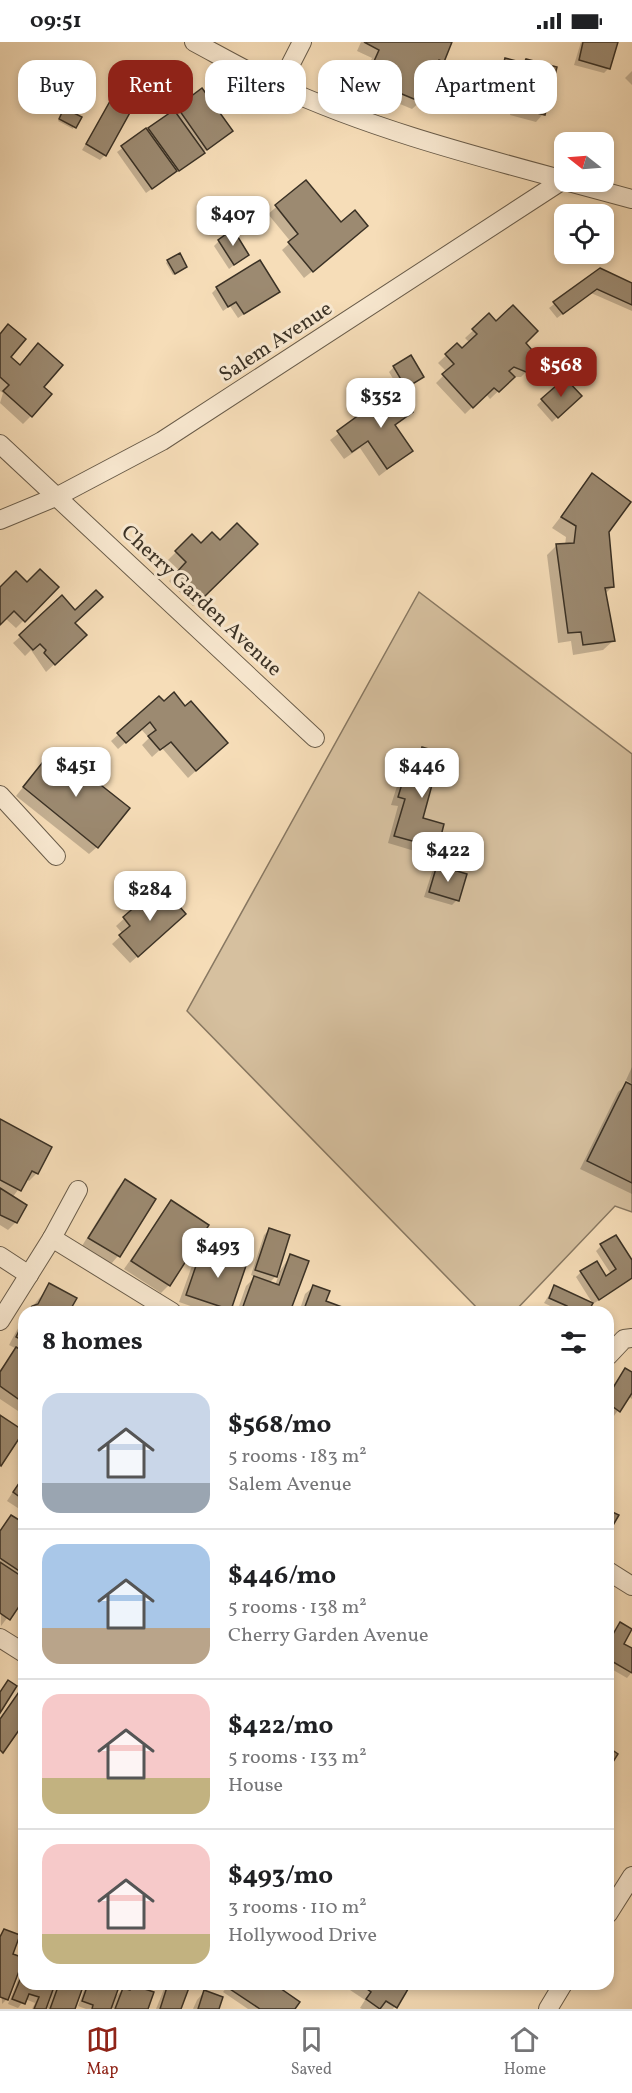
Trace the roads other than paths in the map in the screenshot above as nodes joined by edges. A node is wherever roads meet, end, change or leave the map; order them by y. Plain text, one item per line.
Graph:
1 (194, 42) edge
2 (302, 42) edge
3 (228, 60) edge
4 (293, 60) edge
5 (306, 97) edge
6 (554, 177) edge
7 (554, 187) edge
8 (607, 192) edge
9 (632, 199) edge
10 (0, 444) edge
11 (58, 496) junction
12 (0, 520) edge
13 (315, 738) dead end
14 (0, 795) edge
15 (56, 856) dead end
16 (78, 1190) dead end
17 (52, 1238) junction
18 (0, 1256) edge
19 (29, 1275) junction
20 (162, 1306) edge
21 (0, 1321) edge
22 (632, 1338) edge
23 (614, 1350) edge
24 (614, 1575) edge
25 (632, 1586) edge
26 (0, 1638) edge
27 (18, 1649) edge
28 (632, 1876) edge
29 (614, 1904) edge
30 (559, 1990) edge
31 (548, 2009) edge

1 - 3 street
2 - 4 street
5 - 6 street
7 - 11 street, Salem Avenue
8 - 9 street
10 - 11 street, Cherry Garden Avenue
11 - 12 street, Salem Avenue
11 - 13 street, Cherry Garden Avenue
14 - 15 street
16 - 17 street
17 - 19 street
17 - 20 street
18 - 19 street
19 - 21 street
22 - 23 street
24 - 25 street
26 - 27 street
28 - 29 street
30 - 31 street

